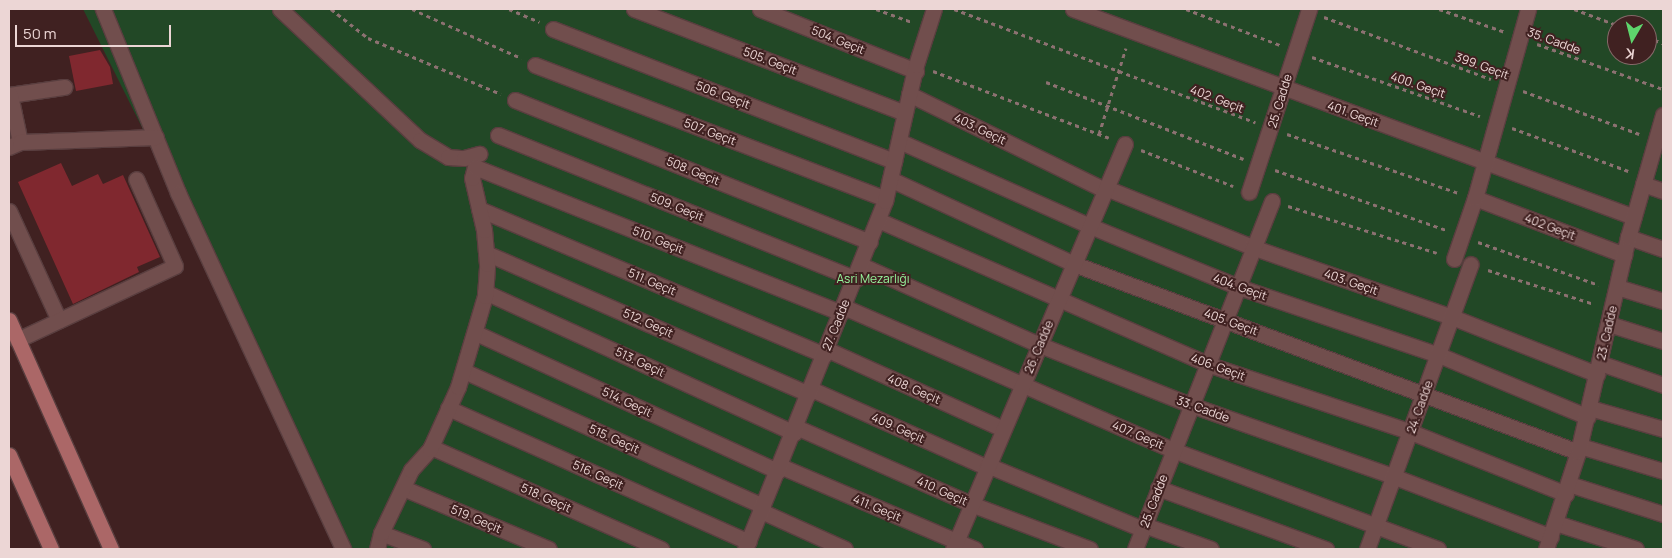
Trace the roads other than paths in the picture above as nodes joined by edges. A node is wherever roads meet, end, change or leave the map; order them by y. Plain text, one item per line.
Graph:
1 (103, 9) edge
2 (280, 9) edge
3 (634, 9) edge
4 (760, 9) edge
5 (934, 9) edge
6 (1073, 9) edge
7 (1528, 9) edge
8 (1309, 10) edge
9 (553, 29) road end
10 (535, 65) road end
11 (916, 71) junction
12 (64, 86) dead end
13 (1284, 89) junction
14 (909, 94) junction
15 (10, 95) edge
16 (515, 100) road end
17 (905, 114) junction
18 (1663, 115) edge
19 (498, 135) dead end
20 (156, 137) junction
21 (899, 141) junction
22 (1125, 144) dead end
23 (14, 145) edge
24 (1658, 145) edge
25 (477, 160) junction
26 (894, 161) junction
27 (1486, 161) junction
28 (136, 179) dead end
29 (890, 179) junction
30 (1644, 181) junction
31 (1106, 189) junction
32 (1663, 191) edge
33 (1249, 192) dead end
34 (1475, 198) junction
35 (885, 199) junction
36 (1272, 201) dead end
37 (479, 209) junction
38 (9, 211) edge
39 (1634, 217) junction
40 (878, 220) junction
41 (1090, 226) junction
42 (1628, 237) junction
43 (870, 242) junction
44 (1252, 247) junction
45 (1663, 249) edge
46 (486, 253) junction
47 (1624, 255) junction
48 (1454, 259) dead end
49 (1074, 264) junction
50 (1470, 264) dead end
51 (858, 272) junction
52 (1236, 286) junction
53 (1617, 289) junction
54 (486, 292) junction
55 (1058, 301) junction
56 (1663, 301) edge
57 (842, 310) junction
58 (1452, 317) junction
59 (1224, 319) junction
60 (9, 320) edge
61 (59, 320) junction
62 (1609, 324) junction
63 (476, 333) junction
64 (18, 340) junction
65 (1663, 341) edge
66 (1040, 345) junction
67 (825, 352) junction
68 (1438, 355) junction
69 (1207, 364) junction
70 (1599, 368) junction
71 (464, 371) junction
72 (1663, 385) edge
73 (1021, 387) junction
74 (810, 392) junction
75 (1425, 394) junction
76 (1191, 405) junction
77 (448, 408) junction
78 (1589, 412) junction
79 (1003, 429) junction
80 (1663, 429) edge
81 (795, 430) junction
82 (1411, 432) junction
83 (431, 447) junction
84 (1579, 449) junction
85 (1173, 450) junction
86 (9, 455) edge
87 (986, 466) junction
88 (779, 468) junction
89 (1663, 471) edge
90 (1395, 477) junction
91 (403, 488) junction
92 (1158, 488) junction
93 (1568, 489) junction
94 (971, 504) junction
95 (762, 509) junction
96 (1663, 514) edge
97 (39, 525) junction
98 (1376, 526) junction
99 (1143, 527) junction
100 (381, 533) junction
101 (1551, 537) edge
102 (747, 546) edge
103 (954, 546) edge
104 (41, 549) edge
105 (51, 549) edge
106 (111, 549) edge
107 (343, 549) edge
108 (377, 549) edge
109 (423, 549) edge
110 (549, 549) edge
111 (662, 549) edge
112 (846, 549) edge
113 (975, 549) edge
114 (1090, 549) edge
115 (1134, 549) edge
116 (1211, 549) edge
117 (1326, 549) edge
118 (1367, 549) edge
119 (1438, 549) edge
120 (1636, 549) edge

1 - 20 street
2 - 25 street
3 - 17 street, 505. Geçit
4 - 11 street, 504. Geçit
5 - 11 street, 27. Cadde
6 - 13 street, 401. Geçit
7 - 27 street
8 - 13 street, 25. Cadde
9 - 26 street, 506. Geçit
10 - 35 street, 507. Geçit
11 - 14 street, 27. Cadde
12 - 15 street
13 - 27 street, 401. Geçit
13 - 33 street, 25. Cadde
14 - 17 street, 27. Cadde
14 - 31 street, 403. Geçit
15 - 23 street
16 - 43 street, 508. Geçit
17 - 21 street, 27. Cadde
18 - 24 street, 23. Cadde
19 - 51 street, 509. Geçit
20 - 23 street
20 - 107 street
21 - 26 street, 27. Cadde
21 - 41 street, 404. Geçit
22 - 31 street, 26. Cadde
24 - 30 street, 23. Cadde
25 - 37 street
25 - 57 street, 510. Geçit
26 - 29 street, 27. Cadde
27 - 34 street
27 - 39 street, 401. Geçit
28 - 61 street
29 - 35 street, 27. Cadde
29 - 49 street, 405. Geçit
30 - 32 street
30 - 39 street, 23. Cadde
31 - 41 street, 26. Cadde
31 - 44 street, 403. Geçit
34 - 47 street, 402 Geçit
34 - 48 street
35 - 40 street, 27. Cadde
36 - 44 street, 25. Cadde
37 - 46 street
37 - 67 street, 511. Geçit
38 - 61 street
39 - 42 street, 23. Cadde
40 - 43 street, 27. Cadde
40 - 55 street, 406. Geçit
41 - 49 street, 26. Cadde
41 - 52 street, 404. Geçit
42 - 45 street
42 - 47 street, 23. Cadde
43 - 51 street, 27. Cadde
44 - 52 street, 25. Cadde
44 - 58 street, 403. Geçit
46 - 54 street
46 - 74 street, 512. Geçit
47 - 53 street, 23. Cadde
49 - 55 street, 26. Cadde
49 - 59 street, 405. Geçit
50 - 58 street, 24. Cadde
51 - 57 street, 27. Cadde
51 - 66 street, 33. Cadde
52 - 59 street, 25. Cadde
52 - 68 street, 404. Geçit
53 - 56 street
53 - 62 street, 23. Cadde
54 - 63 street
54 - 81 street, 513. Geçit
55 - 66 street, 26. Cadde
55 - 69 street, 406. Geçit
57 - 67 street, 27. Cadde
57 - 73 street, 407. Geçit
58 - 68 street, 24. Cadde
58 - 70 street, 403. Geçit
59 - 69 street, 25. Cadde
59 - 75 street, 405. Geçit
60 - 64 main road
61 - 64 street
62 - 65 street
62 - 70 street, 23. Cadde
63 - 71 street
63 - 88 street, 514. Geçit
64 - 106 main road
66 - 73 street, 26. Cadde
66 - 76 street, 33. Cadde
67 - 74 street, 27. Cadde
67 - 79 street, 408. Geçit
68 - 75 street, 24. Cadde
68 - 78 street, 404. Geçit
69 - 76 street, 25. Cadde
69 - 82 street, 406. Geçit
70 - 72 street, 403. Geçit
70 - 78 street, 23. Cadde
71 - 77 street
71 - 95 street, 515. Geçit
73 - 79 street, 26. Cadde
73 - 85 street, 407. Geçit
74 - 81 street, 27. Cadde
74 - 87 street, 409. Geçit
75 - 82 street, 24. Cadde
75 - 84 street, 405. Geçit
76 - 85 street, 25. Cadde
76 - 90 street, 33. Cadde
77 - 83 street
77 - 102 street, 516. Geçit
78 - 80 street, 404. Geçit
78 - 84 street, 23. Cadde
79 - 87 street, 26. Cadde
81 - 88 street, 27. Cadde
81 - 94 street, 410. Geçit
82 - 90 street, 24. Cadde
82 - 93 street, 406. Geçit
83 - 91 street
83 - 111 street, 518. Geçit
84 - 89 street, 405. Geçit
84 - 93 street, 23. Cadde
85 - 92 street, 25. Cadde
85 - 98 street, 407. Geçit
86 - 97 main road
87 - 94 street, 26. Cadde
87 - 99 street, 409. Geçit
88 - 95 street, 27. Cadde
88 - 103 street, 411. Geçit
90 - 98 street, 24. Cadde
90 - 101 street, 33. Cadde
91 - 100 street
91 - 110 street, 519. Geçit
92 - 99 street, 25. Cadde
92 - 117 street
93 - 96 street, 406. Geçit
93 - 101 street, 23. Cadde
94 - 103 street, 26. Cadde
94 - 114 street, 410. Geçit
95 - 102 street, 27. Cadde
95 - 112 street, 515. Geçit
97 - 104 main road
97 - 105 main road
98 - 118 street, 24. Cadde
98 - 119 street, 407. Geçit
99 - 115 street, 25. Cadde
99 - 116 street, 409. Geçit
100 - 108 street
100 - 109 street
101 - 120 street, 33. Cadde
103 - 113 street, 411. Geçit

